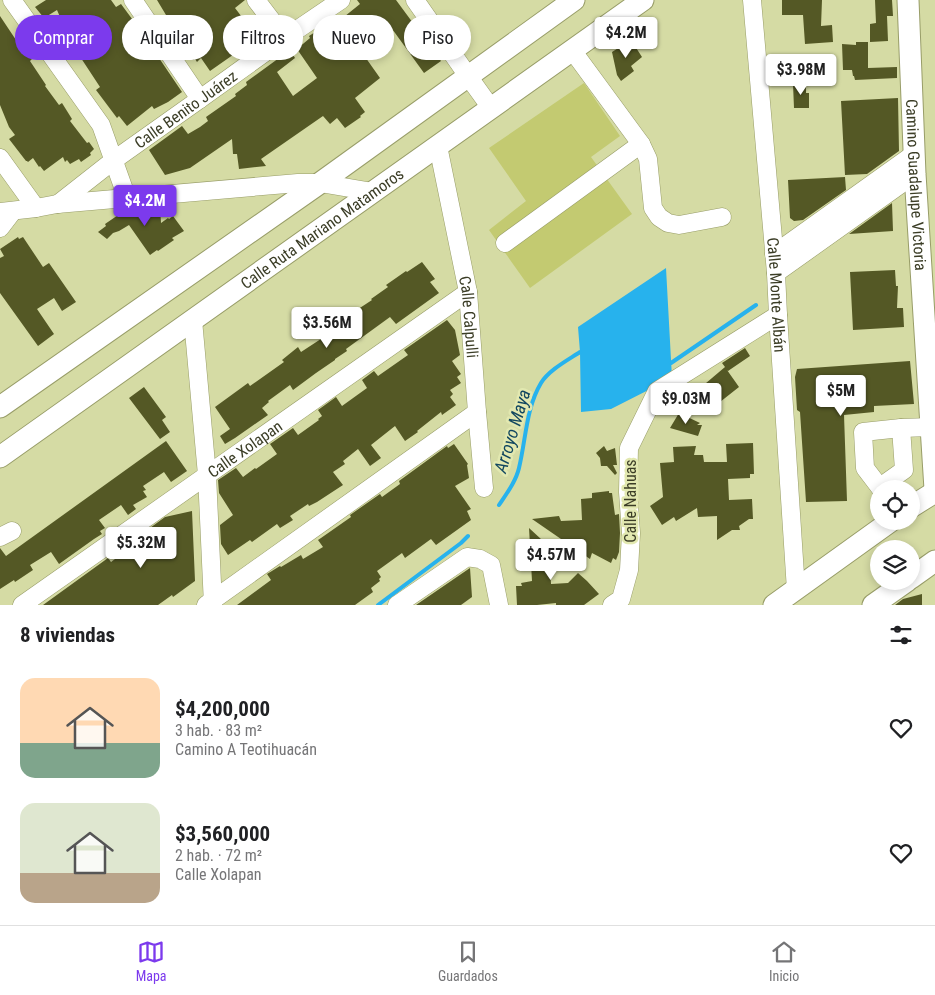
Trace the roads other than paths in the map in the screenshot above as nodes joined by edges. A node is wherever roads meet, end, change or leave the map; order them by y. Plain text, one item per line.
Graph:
1 (12, 0) edge
2 (132, 0) edge
3 (256, 0) edge
4 (341, 0) edge
5 (415, 0) edge
6 (574, 0) edge
7 (643, 0) edge
8 (752, 0) edge
9 (908, 0) edge
10 (267, 15) edge
11 (303, 26) edge
12 (572, 50) junction
13 (254, 60) edge
14 (468, 76) junction
15 (200, 99) junction
16 (491, 108) junction
17 (641, 144) junction
18 (438, 146) junction
19 (0, 158) edge
20 (114, 160) junction
21 (915, 164) junction
22 (320, 183) junction
23 (373, 192) junction
24 (127, 198) junction
25 (57, 204) junction
26 (36, 208) junction
27 (7, 211) edge
28 (722, 217) dead end
29 (0, 228) edge
30 (505, 243) dead end
31 (774, 254) junction
32 (776, 273) junction
33 (468, 292) junction
34 (778, 315) junction
35 (193, 320) junction
36 (0, 407) edge
37 (477, 412) junction
38 (931, 427) junction
39 (901, 428) junction
40 (0, 458) edge
41 (207, 474) junction
42 (874, 480) edge
43 (891, 480) edge
44 (484, 488) dead end
45 (935, 490) edge
46 (920, 501) edge
47 (879, 530) edge
48 (935, 561) edge
49 (920, 572) edge
50 (796, 590) junction
51 (894, 590) edge
52 (211, 603) edge
53 (22, 605) edge
54 (397, 605) edge
55 (499, 605) edge
56 (612, 605) edge
57 (774, 605) edge
58 (873, 605) edge

1 - 20 street
2 - 15 street
3 - 10 street
4 - 11 street, Calle Benito Juárez
5 - 14 street
6 - 14 main road
7 - 12 main road, Calle Ruta Mariano Matamoros
8 - 31 street, Calle Monte Albán
9 - 21 main road, Camino Guadalupe Victoria
12 - 16 main road, Calle Ruta Mariano Matamoros
12 - 17 street
13 - 15 street, Calle Benito Juárez
14 - 16 street
14 - 22 main road
15 - 20 street, Calle Benito Juárez
16 - 18 main road, Calle Ruta Mariano Matamoros
17 - 28 street
17 - 30 street
18 - 23 main road, Calle Ruta Mariano Matamoros
18 - 33 street, Calle Calpulli
19 - 26 street
20 - 24 street
20 - 25 street, Calle Benito Juárez
21 - 31 street
21 - 32 street
21 - 38 main road, Camino Guadalupe Victoria
22 - 23 street
22 - 24 street
22 - 36 main road
23 - 35 main road, Calle Ruta Mariano Matamoros
24 - 25 street
25 - 26 street
26 - 27 street
27 - 29 street
31 - 32 street, Calle Monte Albán
32 - 34 street, Calle Monte Albán
33 - 37 street, Calle Calpulli
33 - 41 street, Calle Xolapan
34 - 50 street, Calle Monte Albán
34 - 56 street, Calle Nahuas
35 - 40 main road, Calle Ruta Mariano Matamoros
35 - 41 street
37 - 44 street, Calle Calpulli
37 - 52 street
38 - 39 street
38 - 45 main road, Camino Guadalupe Victoria
39 - 42 street
39 - 43 street
41 - 52 street
41 - 53 street, Calle Xolapan
45 - 46 main road
47 - 50 main road
48 - 49 main road
50 - 57 main road
51 - 58 main road
54 - 55 street

